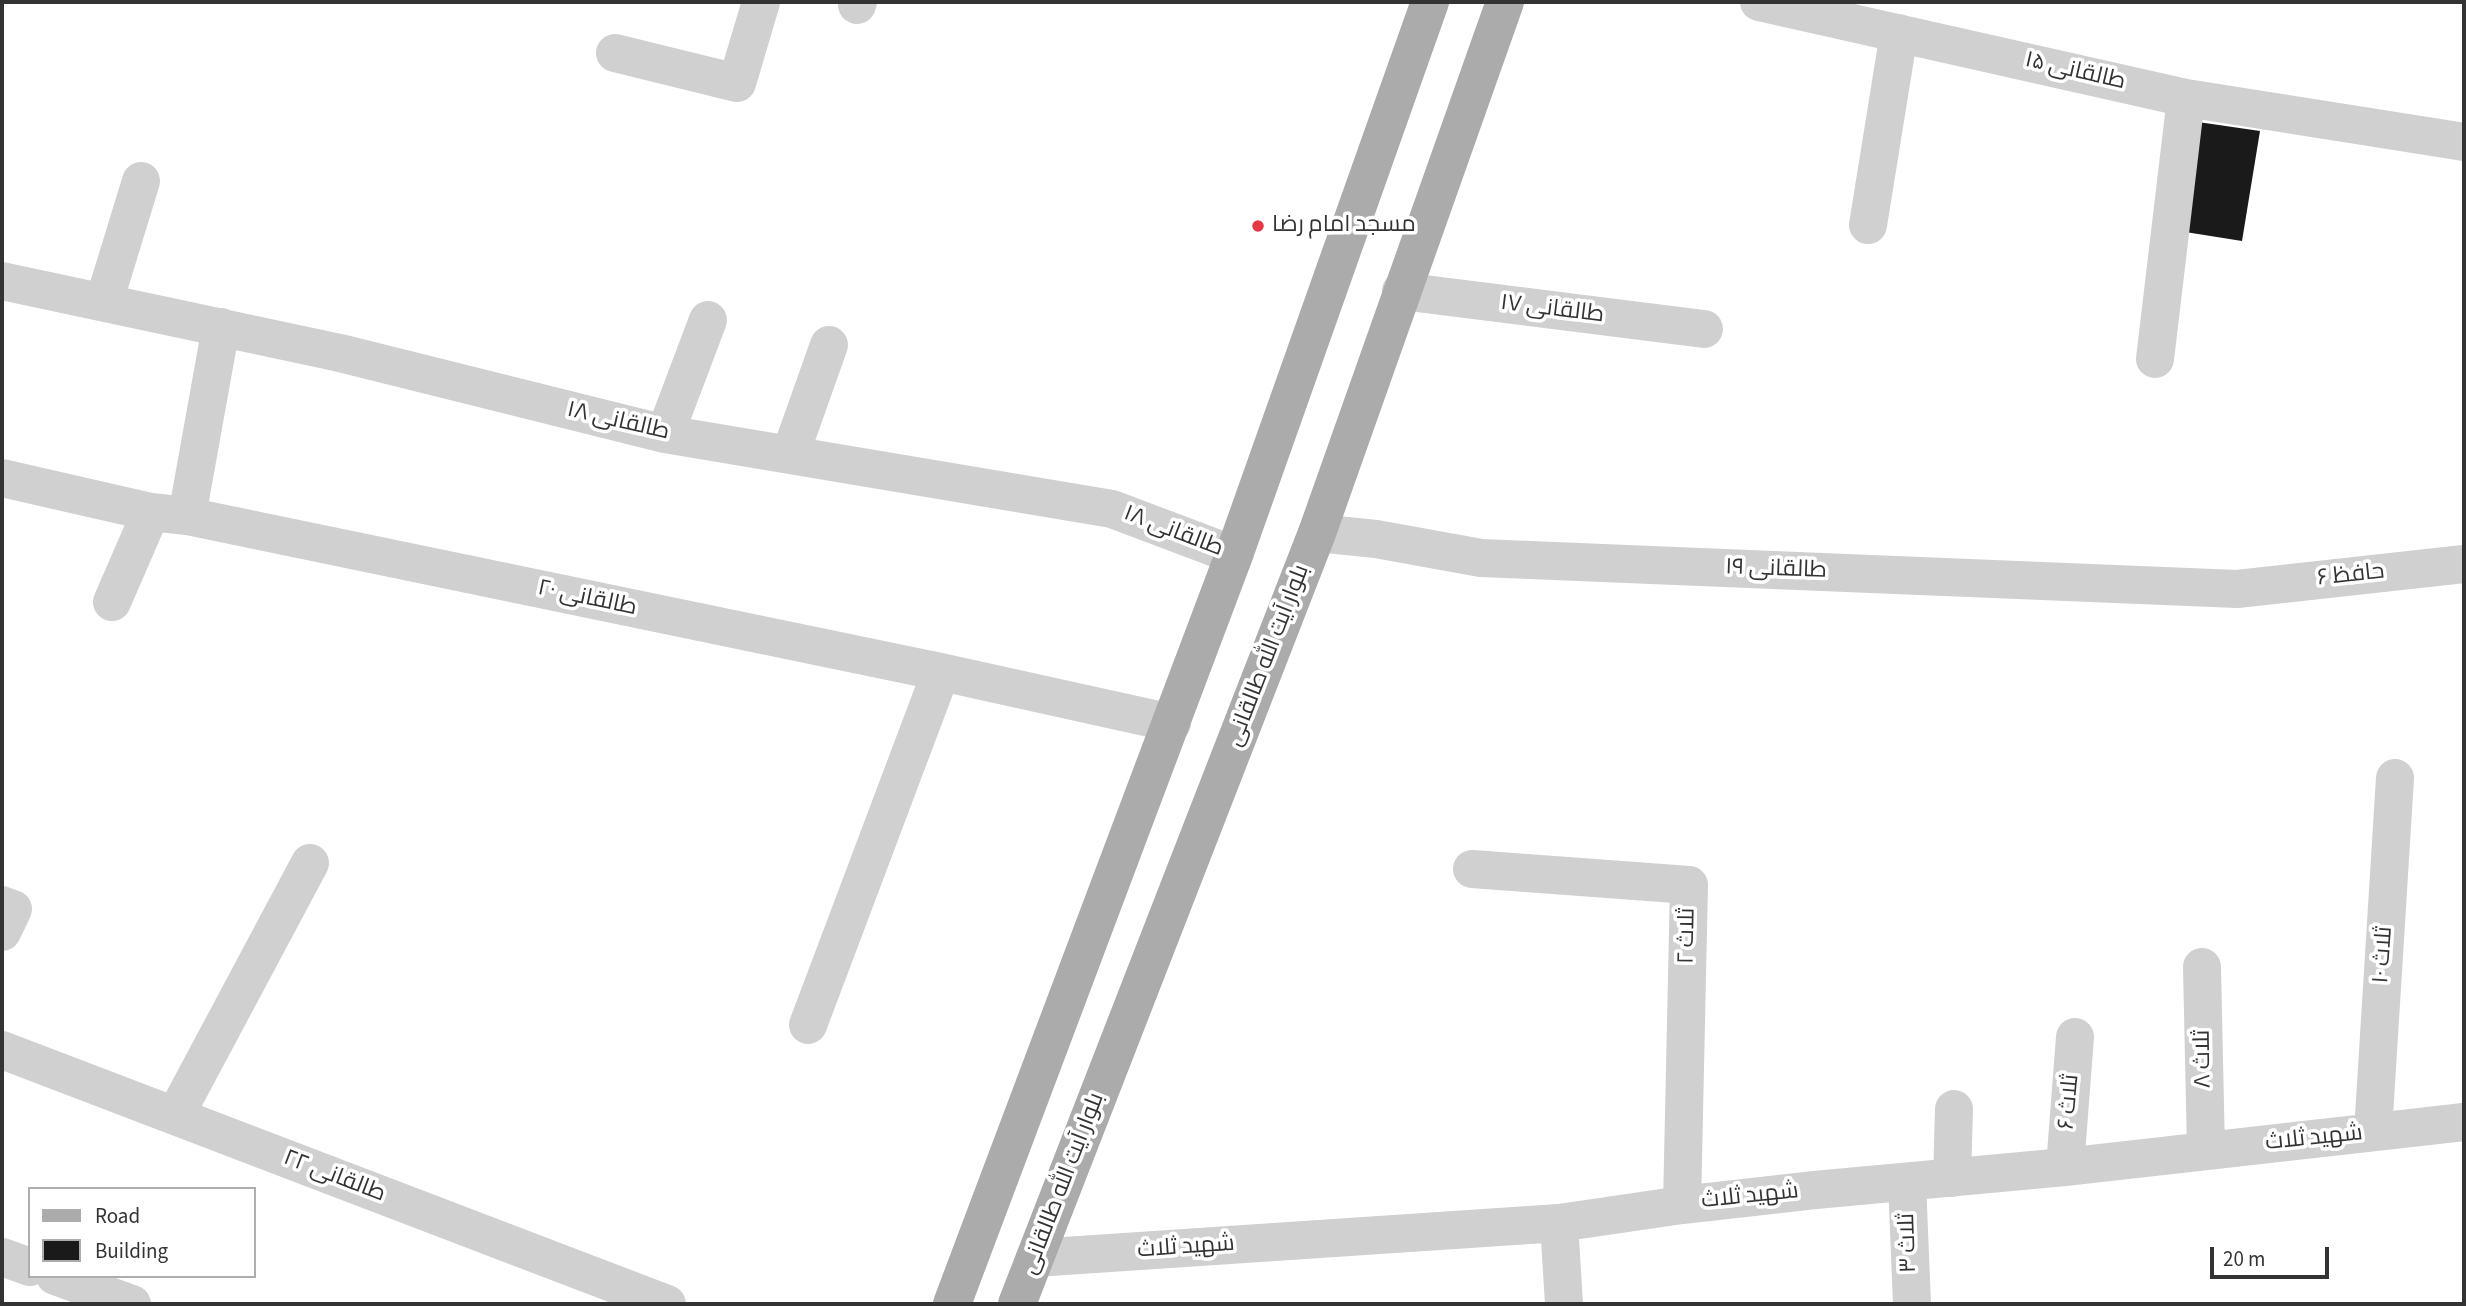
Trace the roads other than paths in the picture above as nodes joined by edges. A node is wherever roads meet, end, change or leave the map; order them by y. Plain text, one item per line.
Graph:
1 (761, 2) edge
2 (1430, 2) edge
3 (1505, 2) edge
4 (1759, 2) edge
5 (1899, 33) junction
6 (615, 52) dead end
7 (2186, 98) junction
8 (2464, 142) edge
9 (141, 181) dead end
10 (1868, 226) dead end
11 (2, 281) edge
12 (1401, 291) junction
13 (104, 302) junction
14 (708, 320) dead end
15 (221, 327) junction
16 (1704, 329) dead end
17 (829, 345) dead end
18 (2155, 359) dead end
19 (665, 434) junction
20 (790, 455) junction
21 (2, 478) edge
22 (169, 514) junction
23 (1317, 533) junction
24 (1234, 555) junction
25 (2464, 564) edge
26 (2237, 589) joint
27 (112, 602) dead end
28 (941, 672) junction
29 (1172, 723) junction
30 (2395, 778) dead end
31 (310, 863) dead end
32 (1472, 869) dead end
33 (2, 905) edge
34 (2, 932) edge
35 (2202, 967) dead end
36 (808, 1025) dead end
37 (2075, 1037) dead end
38 (2, 1050) edge
39 (1954, 1110) dead end
40 (175, 1116) junction
41 (2464, 1122) edge
42 (2373, 1132) junction
43 (2206, 1151) junction
44 (2065, 1167) junction
45 (1952, 1178) junction
46 (1907, 1182) junction
47 (1682, 1205) junction
48 (1559, 1223) junction
49 (977, 1240) junction
50 (2, 1257) edge
51 (1035, 1258) junction
52 (28, 1266) edge
53 (60, 1278) edge
54 (132, 1304) edge
55 (667, 1304) edge
56 (952, 1304) edge
57 (1017, 1304) edge
58 (1564, 1304) edge
59 (1912, 1304) edge

1 - 6 street
2 - 24 main road
3 - 12 main road, بلوار آیت الله طالقانی
4 - 5 street, طالقانی ۱۵
5 - 7 street, طالقانی ۱۵
5 - 10 street
7 - 8 street, طالقانی ۱۵
7 - 18 street
9 - 13 street
11 - 13 street, طالقانی ۱۸
12 - 16 street, طالقانی ۱۷
12 - 23 main road, بلوار آیت الله طالقانی
13 - 15 street, طالقانی ۱۸
14 - 19 street
15 - 19 street, طالقانی ۱۸
15 - 22 street
17 - 20 street
19 - 20 street, طالقانی ۱۸
20 - 24 street, طالقانی ۱۸
21 - 22 street, طالقانی ۲۰
22 - 27 street
22 - 28 street, طالقانی ۲۰
23 - 26 street, طالقانی ۱۹
23 - 51 main road, بلوار آیت الله طالقانی
24 - 29 main road
25 - 26 street, حافظ ۶
28 - 29 street, طالقانی ۲۰
28 - 36 street
29 - 49 main road
30 - 42 street, ثلاث ۱۰
31 - 40 street
32 - 47 street, ثلاث ۲
33 - 34 street
35 - 43 street, ثلاث ۸
37 - 44 street, ثلاث ۶
38 - 40 street, طالقانی ۲۲
39 - 45 street
40 - 55 street, طالقانی ۲۲
41 - 42 street, شهید ثلاث
42 - 43 street, شهید ثلاث
43 - 44 street, شهید ثلاث
44 - 45 street, شهید ثلاث
45 - 46 street, شهید ثلاث
46 - 47 street, شهید ثلاث
46 - 59 street, ثلاث ۳
47 - 48 street, شهید ثلاث
48 - 51 street, شهید ثلاث
48 - 58 street
49 - 51 main road
49 - 56 main road
50 - 52 street
51 - 57 main road, بلوار آیت الله طالقانی
53 - 54 street

